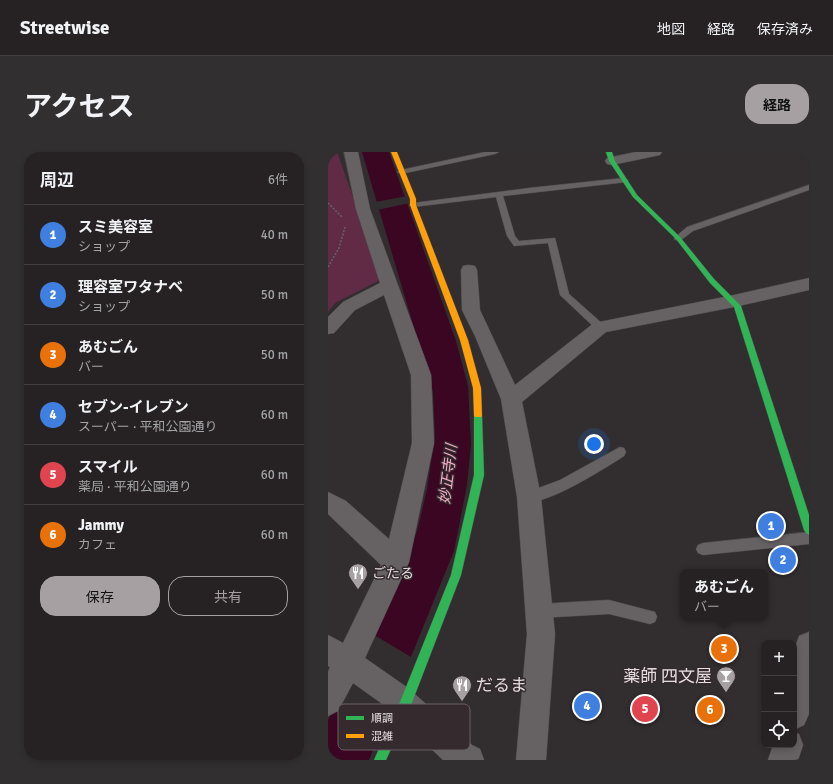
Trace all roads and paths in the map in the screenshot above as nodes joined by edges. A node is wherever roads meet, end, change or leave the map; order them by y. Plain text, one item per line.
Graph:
1 (351, 152) edge
2 (394, 152) edge
3 (495, 152) edge
4 (655, 152) edge
5 (610, 157) edge
6 (401, 172) junction
7 (624, 180) junction
8 (809, 187) edge
9 (499, 194) junction
10 (328, 203) edge
11 (413, 205) junction
12 (678, 238) junction
13 (328, 267) edge
14 (469, 270) dead end
15 (809, 284) edge
16 (390, 285) junction
17 (734, 301) junction
18 (600, 327) junction
19 (328, 328) edge
20 (511, 399) junction
21 (620, 452) dead end
22 (529, 497) junction
23 (328, 502) edge
24 (809, 530) edge
25 (809, 538) edge
26 (703, 548) dead end
27 (396, 562) junction
28 (539, 611) junction
29 (650, 617) dead end
30 (809, 646) edge
31 (343, 660) edge
32 (328, 701) edge
33 (401, 702) joint
34 (795, 712) edge
35 (787, 748) edge
36 (384, 750) edge
37 (454, 750) edge
38 (380, 760) edge
39 (469, 760) edge
40 (531, 760) edge
41 (783, 760) edge

1 - 16 street
2 - 6 street
3 - 6 lane
4 - 5 street
5 - 7 street
6 - 11 street
7 - 9 lane
7 - 12 street
8 - 12 lane
9 - 11 lane
9 - 18 lane
10 - 13 path
11 - 33 street
12 - 17 street
14 - 20 street
15 - 17 street
16 - 19 street
16 - 27 street
17 - 18 street
17 - 24 street
18 - 20 street
20 - 22 street
21 - 22 lane
22 - 28 street
23 - 27 street
25 - 26 lane
27 - 31 street
28 - 29 lane
28 - 40 street
30 - 34 street
31 - 32 street
31 - 33 street
35 - 41 street
36 - 38 street
37 - 39 street

